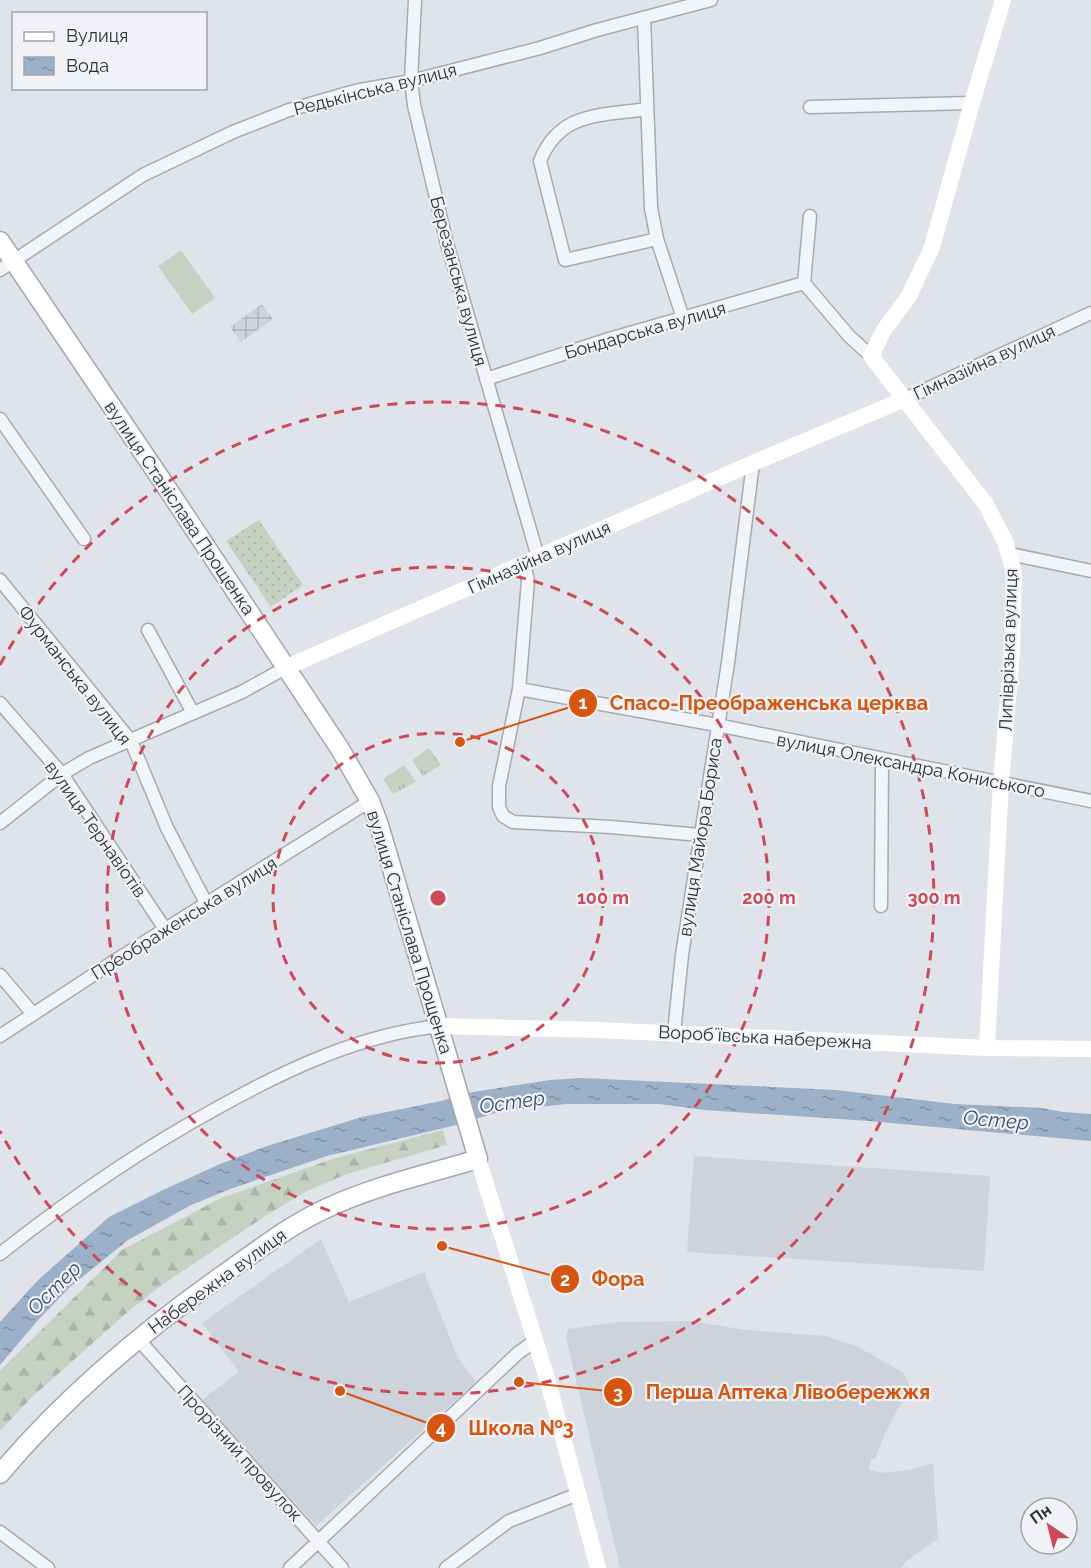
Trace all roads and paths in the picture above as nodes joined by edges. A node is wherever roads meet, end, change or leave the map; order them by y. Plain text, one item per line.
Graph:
1 (416, 0) edge
2 (711, 0) edge
3 (1004, 0) edge
4 (644, 18) junction
5 (411, 81) junction
6 (972, 103) junction
7 (810, 107) dead end
8 (647, 109) junction
9 (810, 216) dead end
10 (657, 239) junction
11 (0, 241) edge
12 (7, 265) edge
13 (804, 282) junction
14 (1091, 313) edge
15 (683, 318) junction
16 (872, 356) junction
17 (486, 379) junction
18 (905, 399) junction
19 (0, 419) edge
20 (753, 463) junction
21 (84, 539) dead end
22 (1010, 554) junction
23 (531, 560) junction
24 (1091, 571) edge
25 (0, 580) edge
26 (148, 630) dead end
27 (287, 667) junction
28 (519, 689) junction
29 (0, 703) edge
30 (193, 713) junction
31 (717, 725) junction
32 (131, 741) junction
33 (882, 760) junction
34 (62, 774) junction
35 (1001, 782) junction
36 (370, 801) junction
37 (1091, 801) edge
38 (0, 823) edge
39 (700, 835) junction
40 (206, 903) junction
41 (881, 906) dead end
42 (165, 929) junction
43 (0, 975) edge
44 (33, 1014) junction
45 (440, 1026) junction
46 (674, 1033) junction
47 (0, 1036) edge
48 (987, 1048) junction
49 (1091, 1048) edge
50 (478, 1159) junction
51 (0, 1254) edge
52 (138, 1339) junction
53 (535, 1341) junction
54 (0, 1474) edge
55 (578, 1494) junction
56 (0, 1532) edge
57 (319, 1541) junction
58 (48, 1568) edge
59 (290, 1568) edge
60 (342, 1568) edge
61 (446, 1568) edge
62 (598, 1568) edge

1 - 5 street, Березанська вулиця
2 - 4 street, Редькінська вулиця
3 - 6 street
4 - 5 street, Редькінська вулиця
4 - 8 street
5 - 12 street, Редькінська вулиця
5 - 17 street, Березанська вулиця
6 - 7 street
6 - 16 street
8 - 10 street
8 - 10 street
9 - 13 street
10 - 15 street
11 - 12 main road, вулиця Станіслава Прощенка
12 - 27 main road, вулиця Станіслава Прощенка
13 - 15 street, Бондарська вулиця
13 - 16 street
14 - 18 street, Гімназійна вулиця
15 - 17 street, Бондарська вулиця
16 - 18 street, Липіврізька вулиця
17 - 23 street, Березанська вулиця
18 - 20 street, Гімназійна вулиця
18 - 22 street, Липіврізька вулиця
19 - 21 street
20 - 23 street, Гімназійна вулиця
20 - 31 street, вулиця Майора Бориса
22 - 24 street
22 - 35 street, Липіврізька вулиця
23 - 27 street, Гімназійна вулиця
23 - 28 street, Березанська вулиця
25 - 32 street, Фурманська вулиця
26 - 30 street
27 - 30 street, Гімназійна вулиця
27 - 36 main road, вулиця Станіслава Прощенка
28 - 31 street, вулиця Олександра Кониського
28 - 39 street, Березанська вулиця
29 - 34 street, вулиця Тернавіотів
30 - 32 street, Гімназійна вулиця
31 - 33 street, вулиця Олександра Кониського
31 - 39 street, вулиця Майора Бориса
32 - 34 street, Гімназійна вулиця
32 - 40 street, Фурманська вулиця
33 - 35 street, вулиця Олександра Кониського
33 - 41 street
34 - 38 street, Гімназійна вулиця
34 - 42 street, вулиця Тернавіотів
35 - 37 street, вулиця Олександра Кониського
35 - 48 street, Липіврізька вулиця
36 - 40 street, Преображенська вулиця
36 - 45 main road, вулиця Станіслава Прощенка
39 - 46 street, вулиця Майора Бориса
40 - 42 street, Преображенська вулиця
42 - 44 street, Преображенська вулиця
43 - 44 street
44 - 47 street, Преображенська вулиця
45 - 46 street, Воробʼївська набережна
45 - 50 main road, вулиця Станіслава Прощенка
45 - 51 street
46 - 48 street, Воробʼївська набережна
48 - 49 street, Воробʼївська набережна
50 - 52 main road, Набережна вулиця
50 - 53 street, вулиця Станіслава Прощенка
52 - 54 main road, Набережна вулиця
52 - 57 street, Прорізний провулок
53 - 55 street, вулиця Станіслава Прощенка
53 - 57 street
55 - 61 street
55 - 62 street, вулиця Станіслава Прощенка
56 - 58 street
57 - 59 street
57 - 60 street, Прорізний провулок

